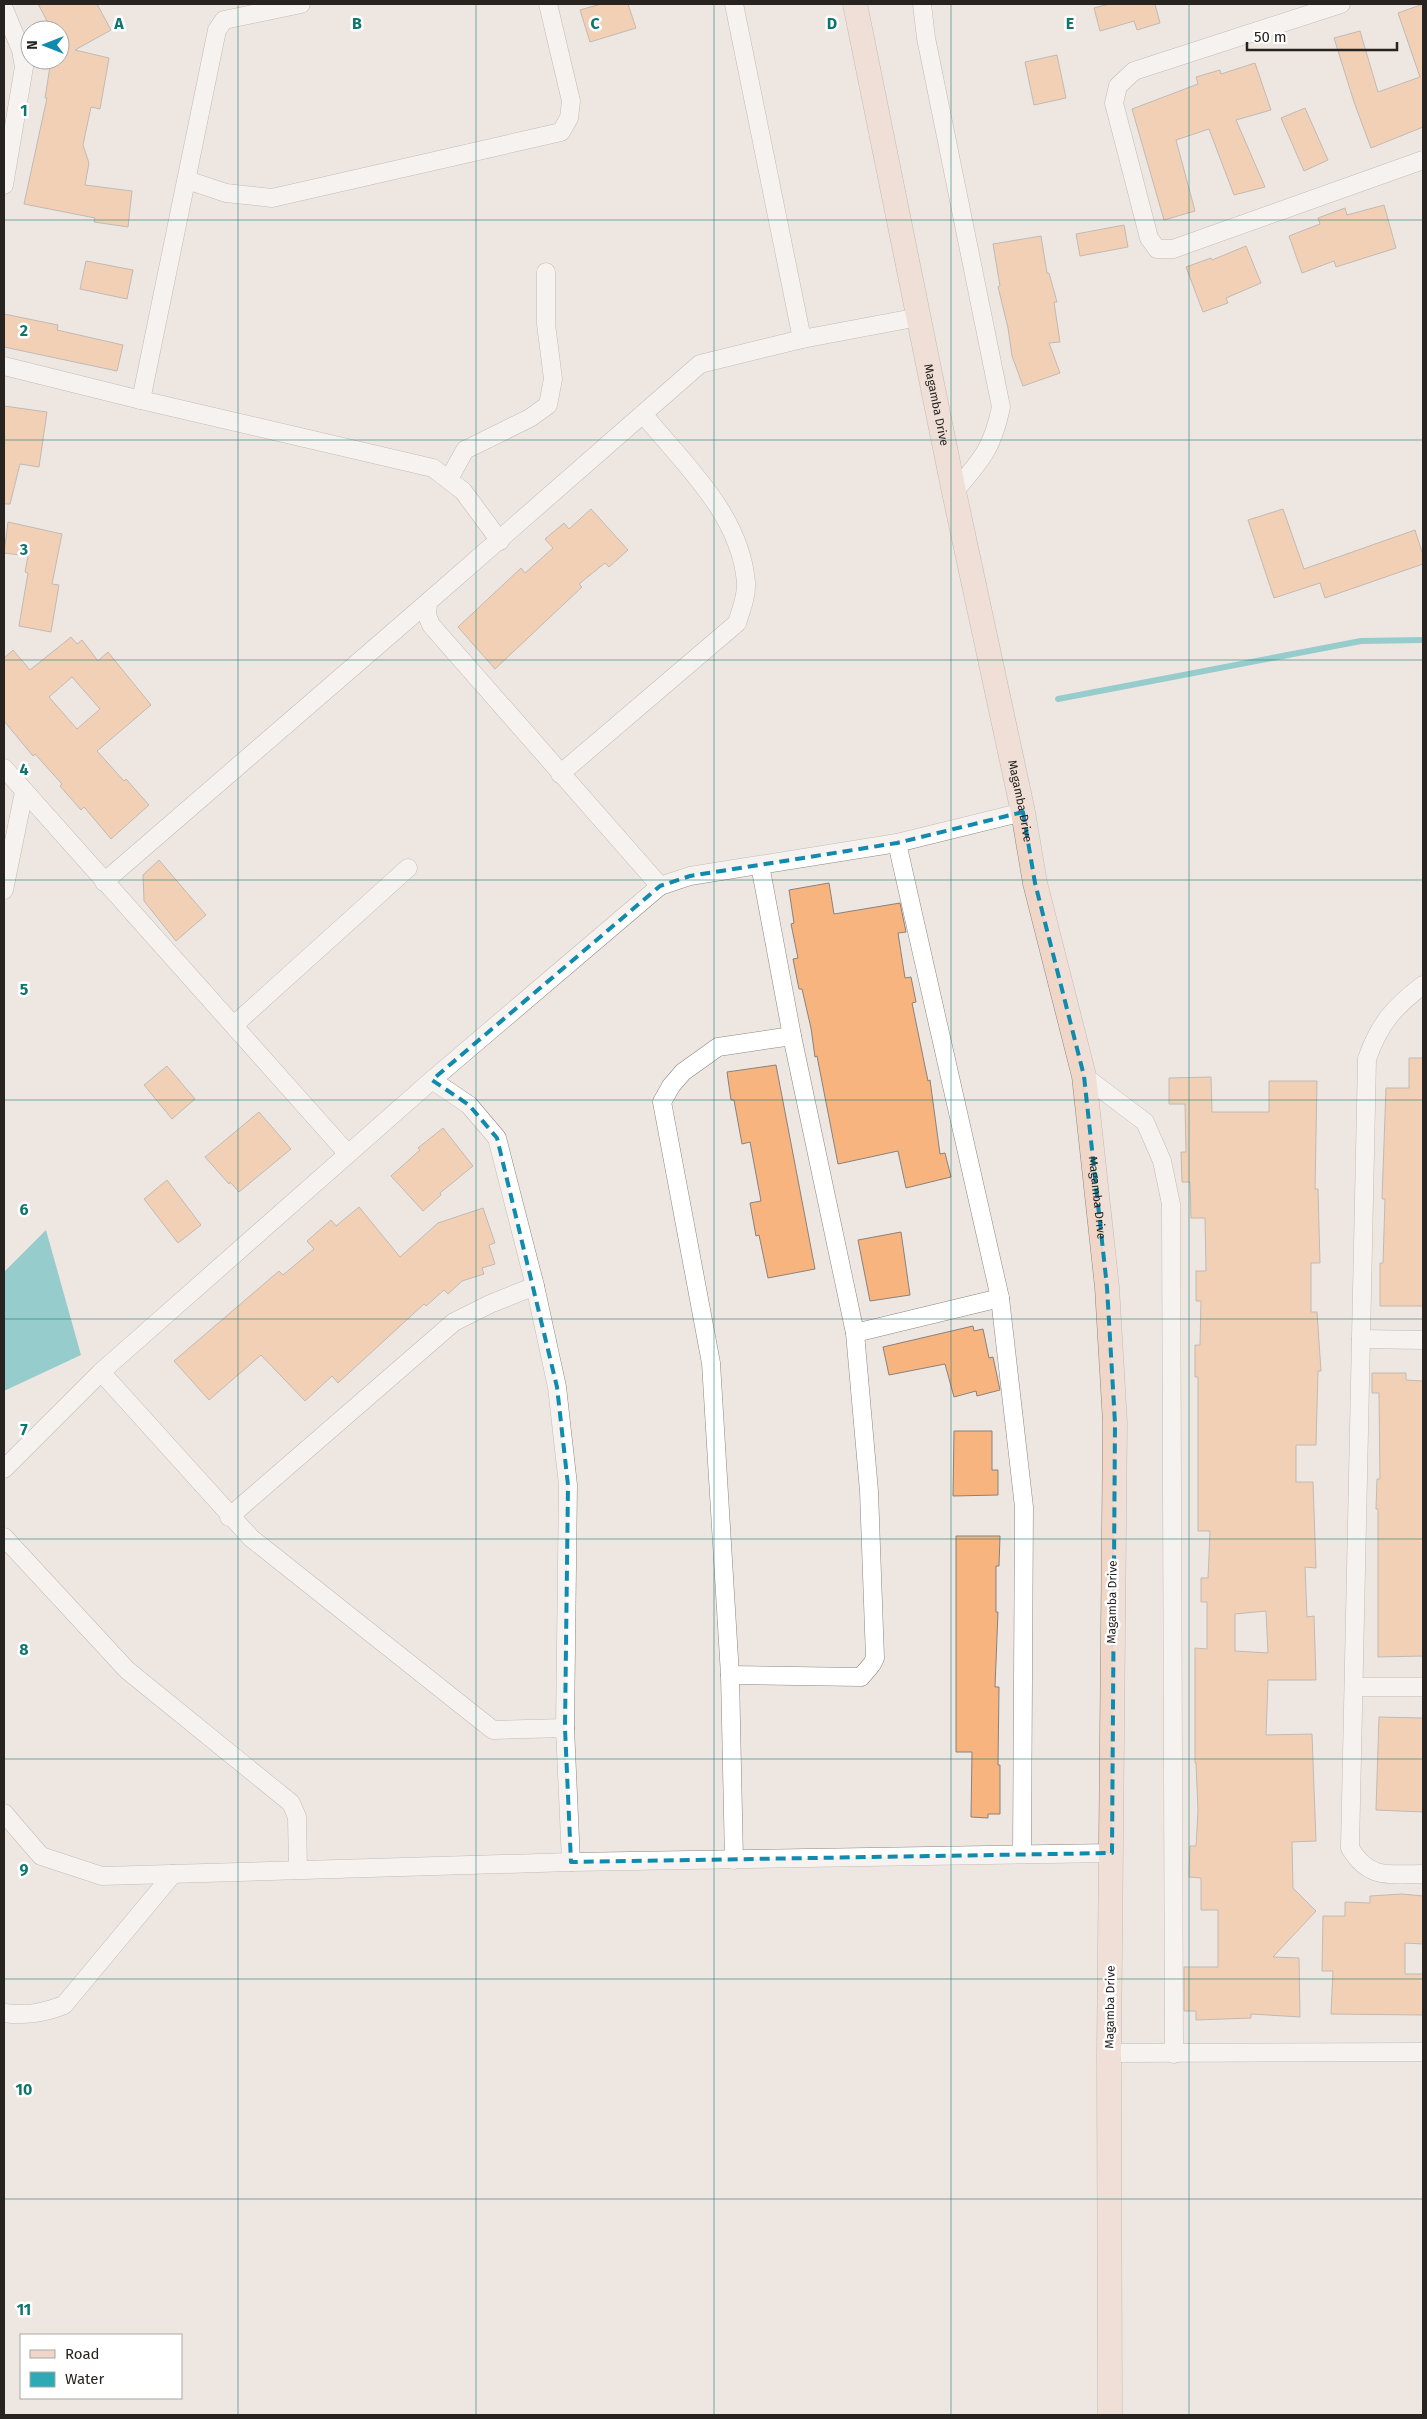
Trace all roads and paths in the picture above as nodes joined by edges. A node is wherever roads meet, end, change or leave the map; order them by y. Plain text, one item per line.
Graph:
1 (301, 4) edge
2 (548, 4) edge
3 (734, 4) edge
4 (855, 4) edge
5 (922, 4) edge
6 (1341, 4) edge
7 (4, 9) edge
8 (1423, 160) edge
9 (187, 180) junction
10 (4, 185) edge
11 (546, 272) dead end
12 (919, 318) junction
13 (802, 339) junction
14 (4, 366) edge
15 (141, 400) junction
16 (643, 414) junction
17 (449, 479) junction
18 (954, 492) junction
19 (500, 541) junction
20 (428, 602) junction
21 (4, 768) edge
22 (560, 774) junction
23 (24, 792) junction
24 (1023, 812) junction
25 (897, 843) junction
26 (760, 865) junction
27 (408, 868) dead end
28 (104, 882) junction
29 (660, 886) junction
30 (4, 890) edge
31 (1423, 986) edge
32 (234, 1025) junction
33 (792, 1036) junction
34 (1084, 1076) junction
35 (432, 1080) junction
36 (348, 1154) junction
37 (535, 1286) junction
38 (1000, 1298) junction
39 (855, 1332) junction
40 (1361, 1340) junction
41 (1423, 1340) edge
42 (101, 1372) junction
43 (4, 1469) edge
44 (229, 1517) junction
45 (4, 1537) edge
46 (730, 1674) junction
47 (1423, 1687) edge
48 (1354, 1688) junction
49 (565, 1728) junction
50 (4, 1813) edge
51 (1022, 1853) junction
52 (1112, 1853) junction
53 (734, 1860) junction
54 (571, 1862) junction
55 (298, 1869) junction
56 (172, 1874) junction
57 (1423, 1874) edge
58 (4, 2013) edge
59 (1423, 2052) edge
60 (1109, 2053) junction
61 (1174, 2054) junction
62 (1110, 2415) edge

1 - 9 street
2 - 9 street
3 - 13 street
4 - 12 street, Magamba Drive
5 - 18 street
6 - 8 street
7 - 10 street
9 - 15 street
11 - 17 street
12 - 13 street
12 - 18 street, Magamba Drive
13 - 16 street
14 - 15 street
15 - 17 street
16 - 19 street
16 - 22 street
17 - 19 street
18 - 24 street, Magamba Drive
19 - 20 street
20 - 22 street
20 - 28 street
21 - 23 street
22 - 29 street
23 - 28 street
23 - 30 street
24 - 25 street
24 - 34 street, Magamba Drive
25 - 26 street
25 - 38 street
26 - 29 street
26 - 33 street
27 - 32 street
28 - 32 street
29 - 35 street
31 - 40 street
32 - 36 street
33 - 39 street
33 - 46 street
34 - 52 street, Magamba Drive
34 - 61 street
35 - 36 street
35 - 37 street
36 - 42 street
37 - 44 street
37 - 49 street
38 - 39 street
38 - 51 street
39 - 46 street
40 - 41 street
40 - 48 street
42 - 43 street
42 - 44 street
44 - 49 street
45 - 55 street
46 - 53 street
47 - 48 street
48 - 57 street
49 - 54 street
50 - 56 street
51 - 52 street
51 - 53 street
52 - 60 street, Magamba Drive
53 - 54 street
54 - 55 street
55 - 56 street
56 - 58 street
59 - 61 street
60 - 61 street
60 - 62 street, Magamba Drive

